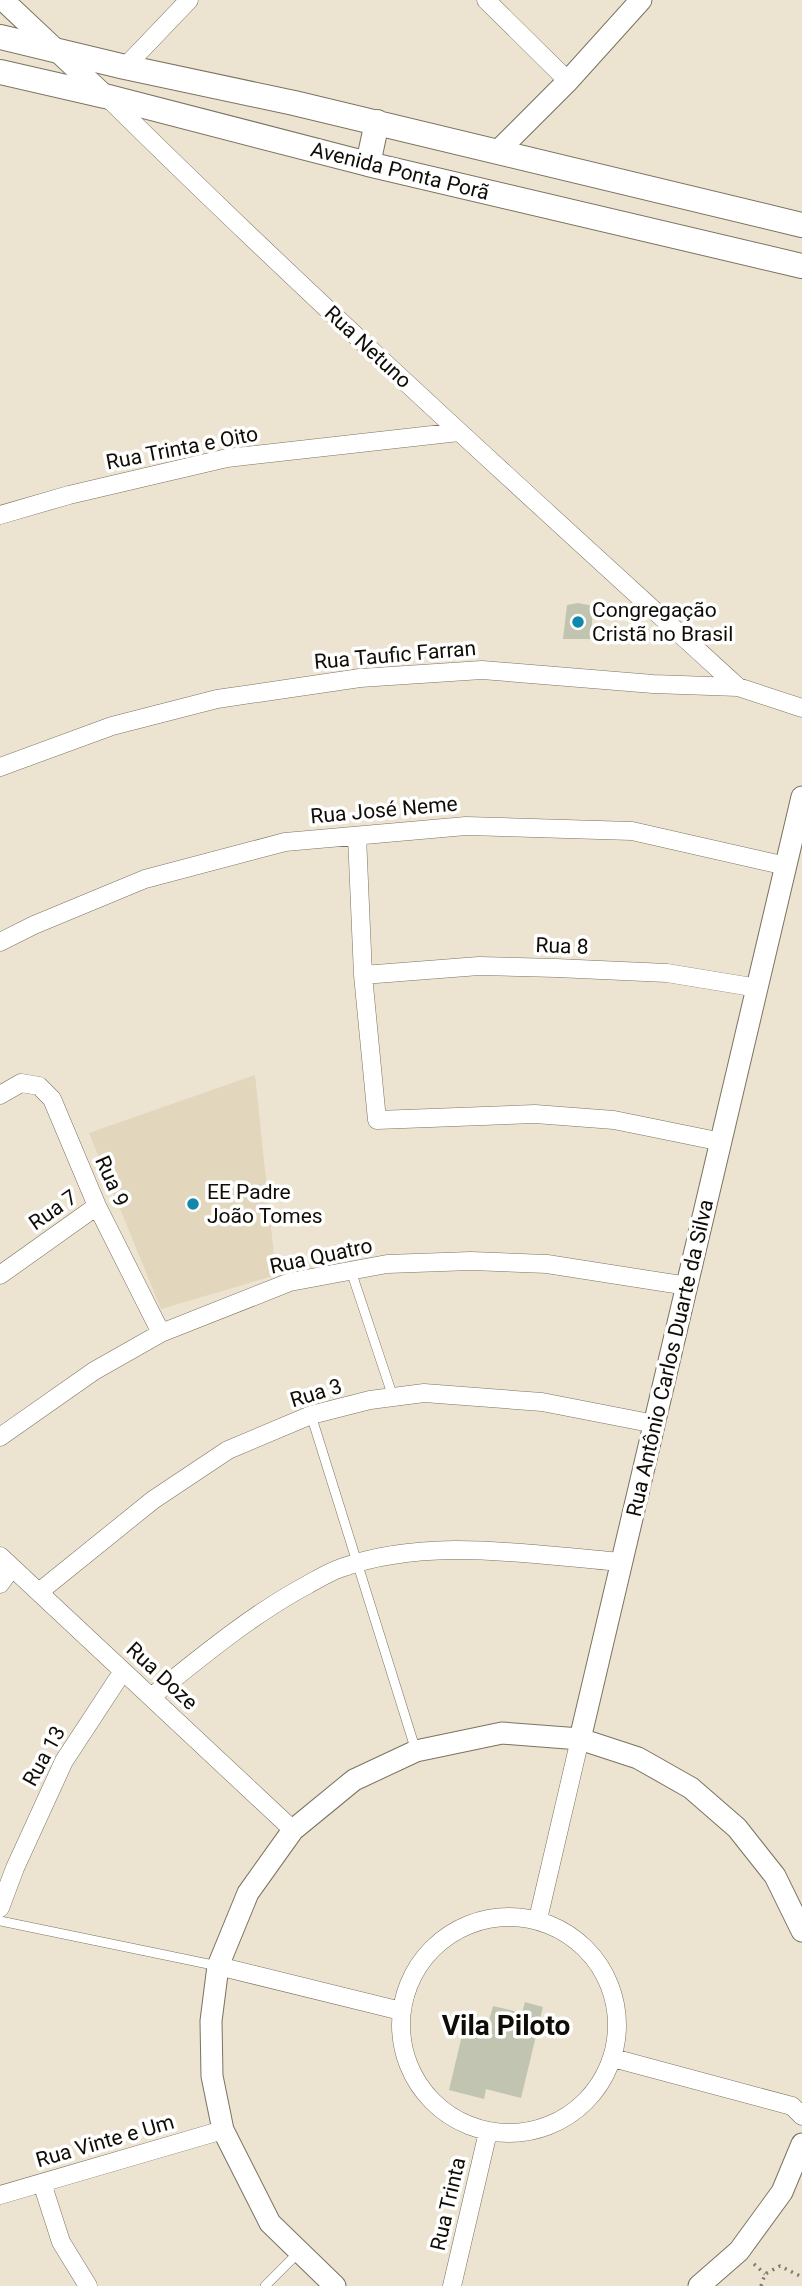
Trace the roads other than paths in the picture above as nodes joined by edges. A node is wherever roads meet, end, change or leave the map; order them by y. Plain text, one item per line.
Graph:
1 (3, 0) edge
2 (189, 0) edge
3 (486, 0) edge
4 (641, 0) edge
5 (0, 37) edge
6 (58, 51) junction
7 (125, 67) junction
8 (0, 72) edge
9 (568, 81) junction
10 (106, 96) junction
11 (377, 122) junction
12 (498, 151) junction
13 (368, 164) junction
14 (802, 225) edge
15 (802, 266) edge
16 (459, 432) junction
17 (0, 515) edge
18 (738, 687) junction
19 (802, 708) edge
20 (0, 767) edge
21 (802, 797) edge
22 (799, 820) edge
23 (357, 836) junction
24 (786, 866) junction
25 (0, 942) edge
26 (363, 975) junction
27 (758, 988) junction
28 (0, 1096) edge
29 (722, 1142) junction
30 (97, 1206) junction
31 (351, 1271) junction
32 (0, 1275) edge
33 (688, 1286) junction
34 (161, 1333) junction
35 (393, 1397) junction
36 (311, 1415) junction
37 (655, 1424) junction
38 (0, 1437) edge
39 (6, 1562) edge
40 (622, 1562) junction
41 (358, 1563) junction
42 (0, 1584) edge
43 (39, 1592) junction
44 (123, 1671) junction
45 (150, 1697) junction
46 (579, 1740) junction
47 (416, 1751) junction
48 (293, 1830) junction
49 (0, 1908) edge
50 (538, 1919) junction
51 (0, 1921) edge
52 (802, 1931) edge
53 (218, 1966) junction
54 (401, 2011) junction
55 (613, 2058) junction
56 (799, 2109) edge
57 (223, 2130) junction
58 (488, 2132) junction
59 (802, 2144) edge
60 (42, 2182) junction
61 (0, 2195) edge
62 (299, 2252) junction
63 (88, 2286) edge
64 (265, 2286) edge
65 (335, 2286) edge
66 (452, 2286) edge
67 (699, 2286) edge

1 - 6 street, Rua Netuno
2 - 7 street
3 - 9 street
4 - 9 street
5 - 6 main road, Avenida Ponta Porã
6 - 7 main road, Avenida Ponta Porã
6 - 10 street, Rua Netuno
7 - 11 main road, Avenida Ponta Porã
8 - 10 main road, Avenida Ponta Porã
9 - 12 street
10 - 13 main road, Avenida Ponta Porã
10 - 16 street, Rua Netuno
11 - 12 main road, Avenida Ponta Porã
11 - 13 main road
12 - 14 main road, Avenida Ponta Porã
13 - 15 main road, Avenida Ponta Porã
16 - 17 street, Rua Trinta e Oito
16 - 18 street, Rua Netuno
18 - 19 street, Rua Taufic Farran
18 - 20 street, Rua Taufic Farran
21 - 22 street, Rua Antônio Carlos Duarte da Silva
22 - 24 street, Rua Antônio Carlos Duarte da Silva
23 - 24 street, Rua José Neme
23 - 25 street, Rua José Neme
23 - 26 street
24 - 27 street, Rua Antônio Carlos Duarte da Silva
26 - 27 street, Rua 8
26 - 29 street
27 - 29 street, Rua Antônio Carlos Duarte da Silva
28 - 30 street, Rua 9
29 - 33 street, Rua Antônio Carlos Duarte da Silva
30 - 32 street, Rua 7
30 - 34 street, Rua 9
31 - 33 street, Rua Quatro
31 - 34 street, Rua Quatro
31 - 35 lane
33 - 37 street, Rua Antônio Carlos Duarte da Silva
34 - 38 street, Rua Quatro
35 - 36 street, Rua 3
35 - 37 street, Rua 3
36 - 41 lane
36 - 43 street, Rua 3
37 - 40 street, Rua Antônio Carlos Duarte da Silva
39 - 42 street
39 - 43 street, Rua Doze
40 - 41 street
40 - 46 street, Rua Antônio Carlos Duarte da Silva
41 - 45 street
41 - 47 lane
43 - 44 street, Rua Doze
44 - 45 street, Rua Doze
44 - 49 street, Rua 13
45 - 48 street, Rua Doze
46 - 47 street
46 - 50 street, Rua Antônio Carlos Duarte da Silva
46 - 52 street
47 - 48 street
48 - 53 street
50 - 54 street
50 - 55 street
51 - 53 lane
53 - 54 street
53 - 57 street
54 - 58 street
55 - 56 street
55 - 58 street
57 - 60 street, Rua Vinte e Um
57 - 62 street
58 - 66 street, Rua Trinta
59 - 67 street
60 - 61 street, Rua Vinte e Um
60 - 63 street
62 - 64 lane
62 - 65 street

